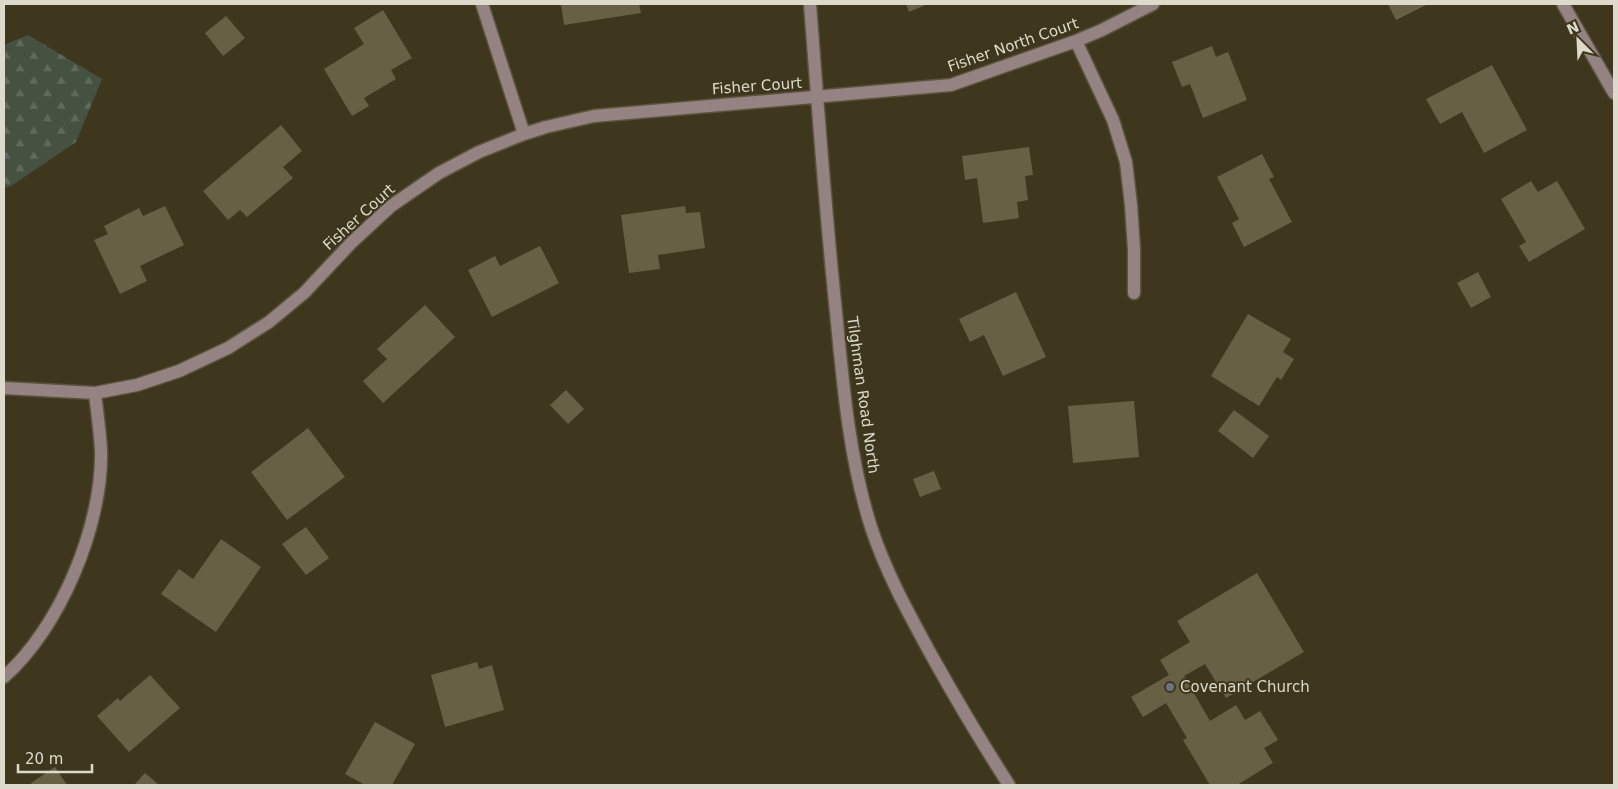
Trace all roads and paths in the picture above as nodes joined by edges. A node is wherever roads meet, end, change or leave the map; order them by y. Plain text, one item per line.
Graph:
1 (482, 4) edge
2 (810, 4) edge
3 (1153, 4) edge
4 (1563, 4) edge
5 (1076, 40) junction
6 (1614, 93) edge
7 (818, 97) junction
8 (524, 134) junction
9 (1134, 293) dead end
10 (4, 388) edge
11 (95, 393) junction
12 (4, 677) edge
13 (1009, 785) edge

1 - 8 street
2 - 7 street, Tilghman Road North
3 - 5 street, Fisher North Court
4 - 6 street
5 - 7 street, Fisher North Court
5 - 9 street
7 - 8 street, Fisher Court
7 - 13 street, Tilghman Road North
8 - 11 street, Fisher Court
10 - 11 street, Fisher Court
11 - 12 street

